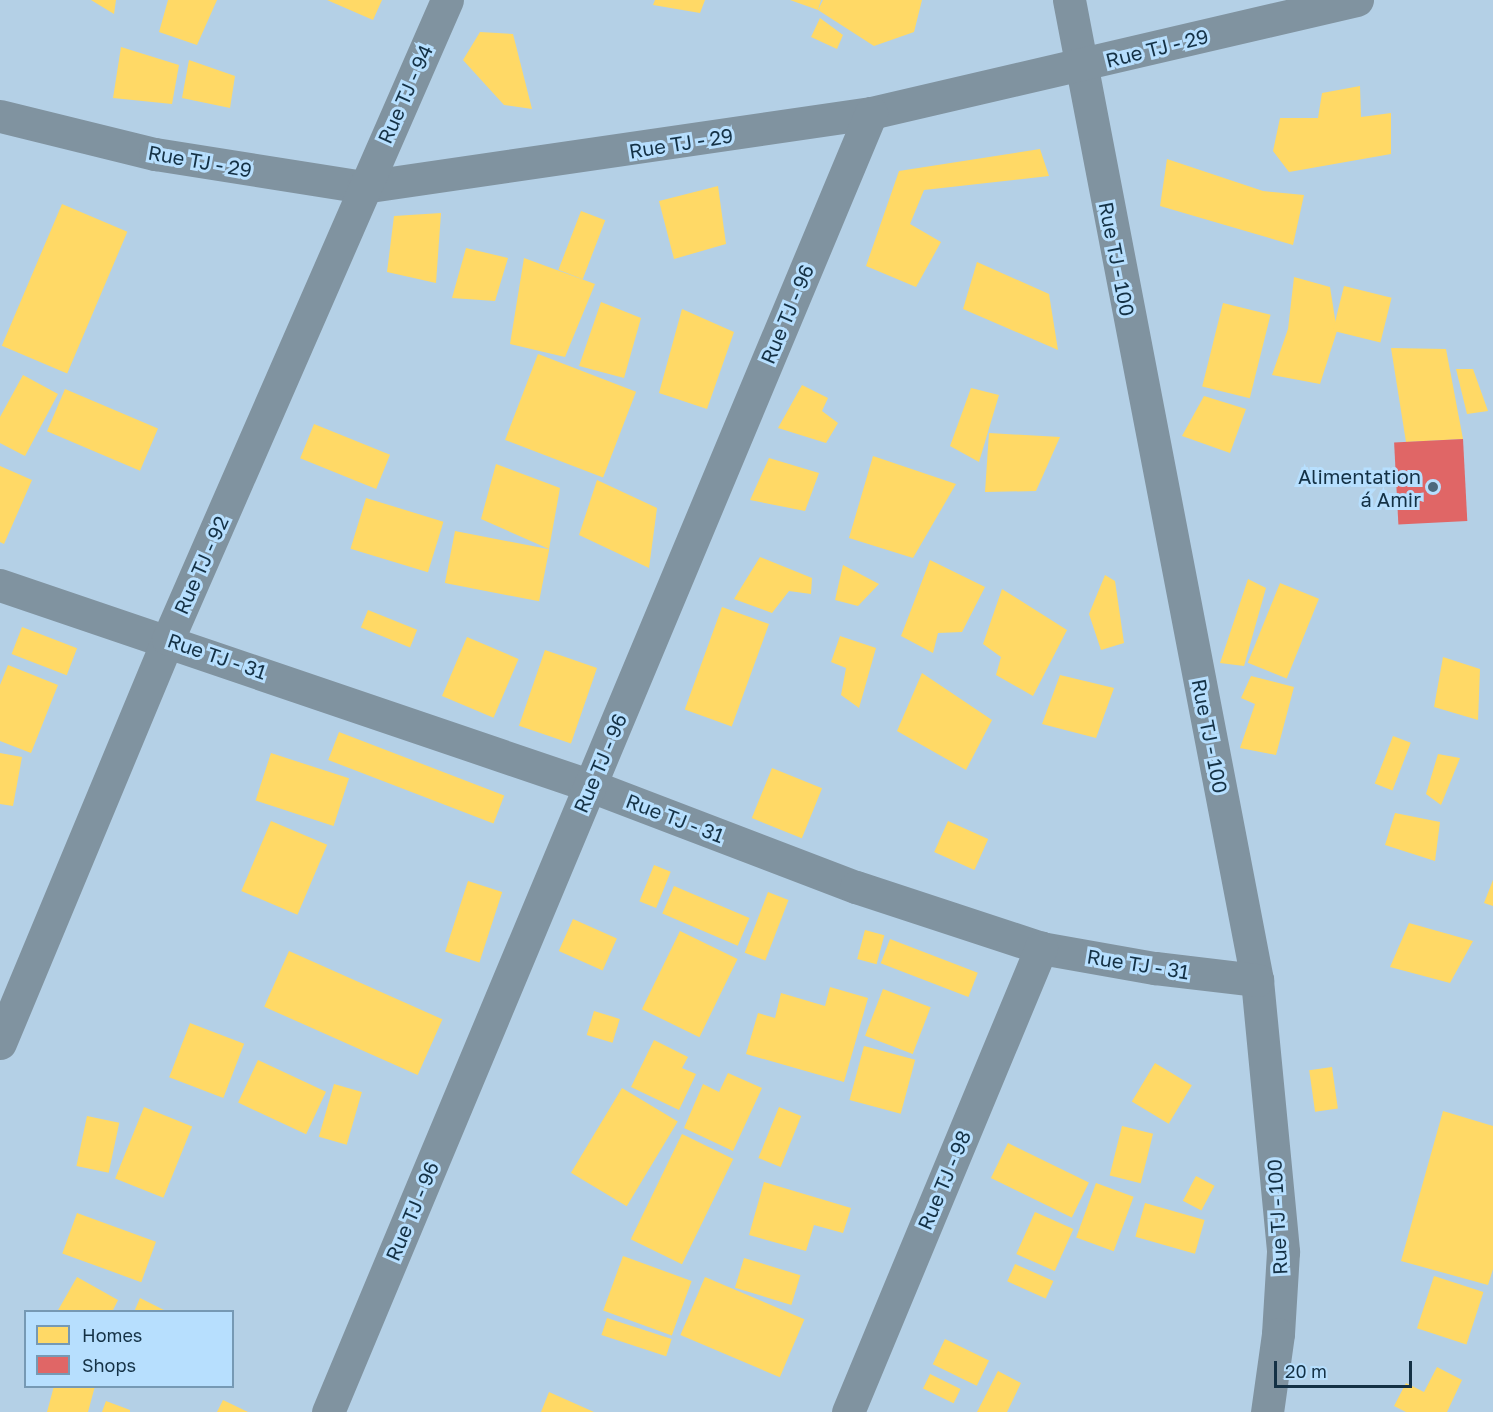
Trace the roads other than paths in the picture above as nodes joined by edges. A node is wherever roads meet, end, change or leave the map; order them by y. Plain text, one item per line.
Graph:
1 (447, 0) edge
2 (1069, 0) edge
3 (1357, 0) edge
4 (1080, 67) junction
5 (871, 113) junction
6 (0, 116) edge
7 (363, 188) junction
8 (0, 585) edge
9 (168, 639) junction
10 (591, 786) junction
11 (1041, 948) junction
12 (1257, 980) junction
13 (0, 1043) edge
14 (328, 1412) edge
15 (848, 1412) edge
16 (1267, 1412) edge

1 - 7 street, Rue TJ - 94
2 - 4 street, Rue TJ - 100
3 - 4 street, Rue TJ - 29
4 - 5 street, Rue TJ - 29
4 - 12 street, Rue TJ - 100
5 - 7 street, Rue TJ - 29
5 - 10 street, Rue TJ - 96
6 - 7 street, Rue TJ - 29
7 - 9 street, Rue TJ - 92
8 - 9 street, Rue TJ - 31
9 - 10 street, Rue TJ - 31
9 - 13 street, Rue TJ - 92
10 - 11 street, Rue TJ - 31
10 - 14 street, Rue TJ - 96
11 - 12 street, Rue TJ - 31
11 - 15 street, Rue TJ - 98
12 - 16 street, Rue TJ - 100

